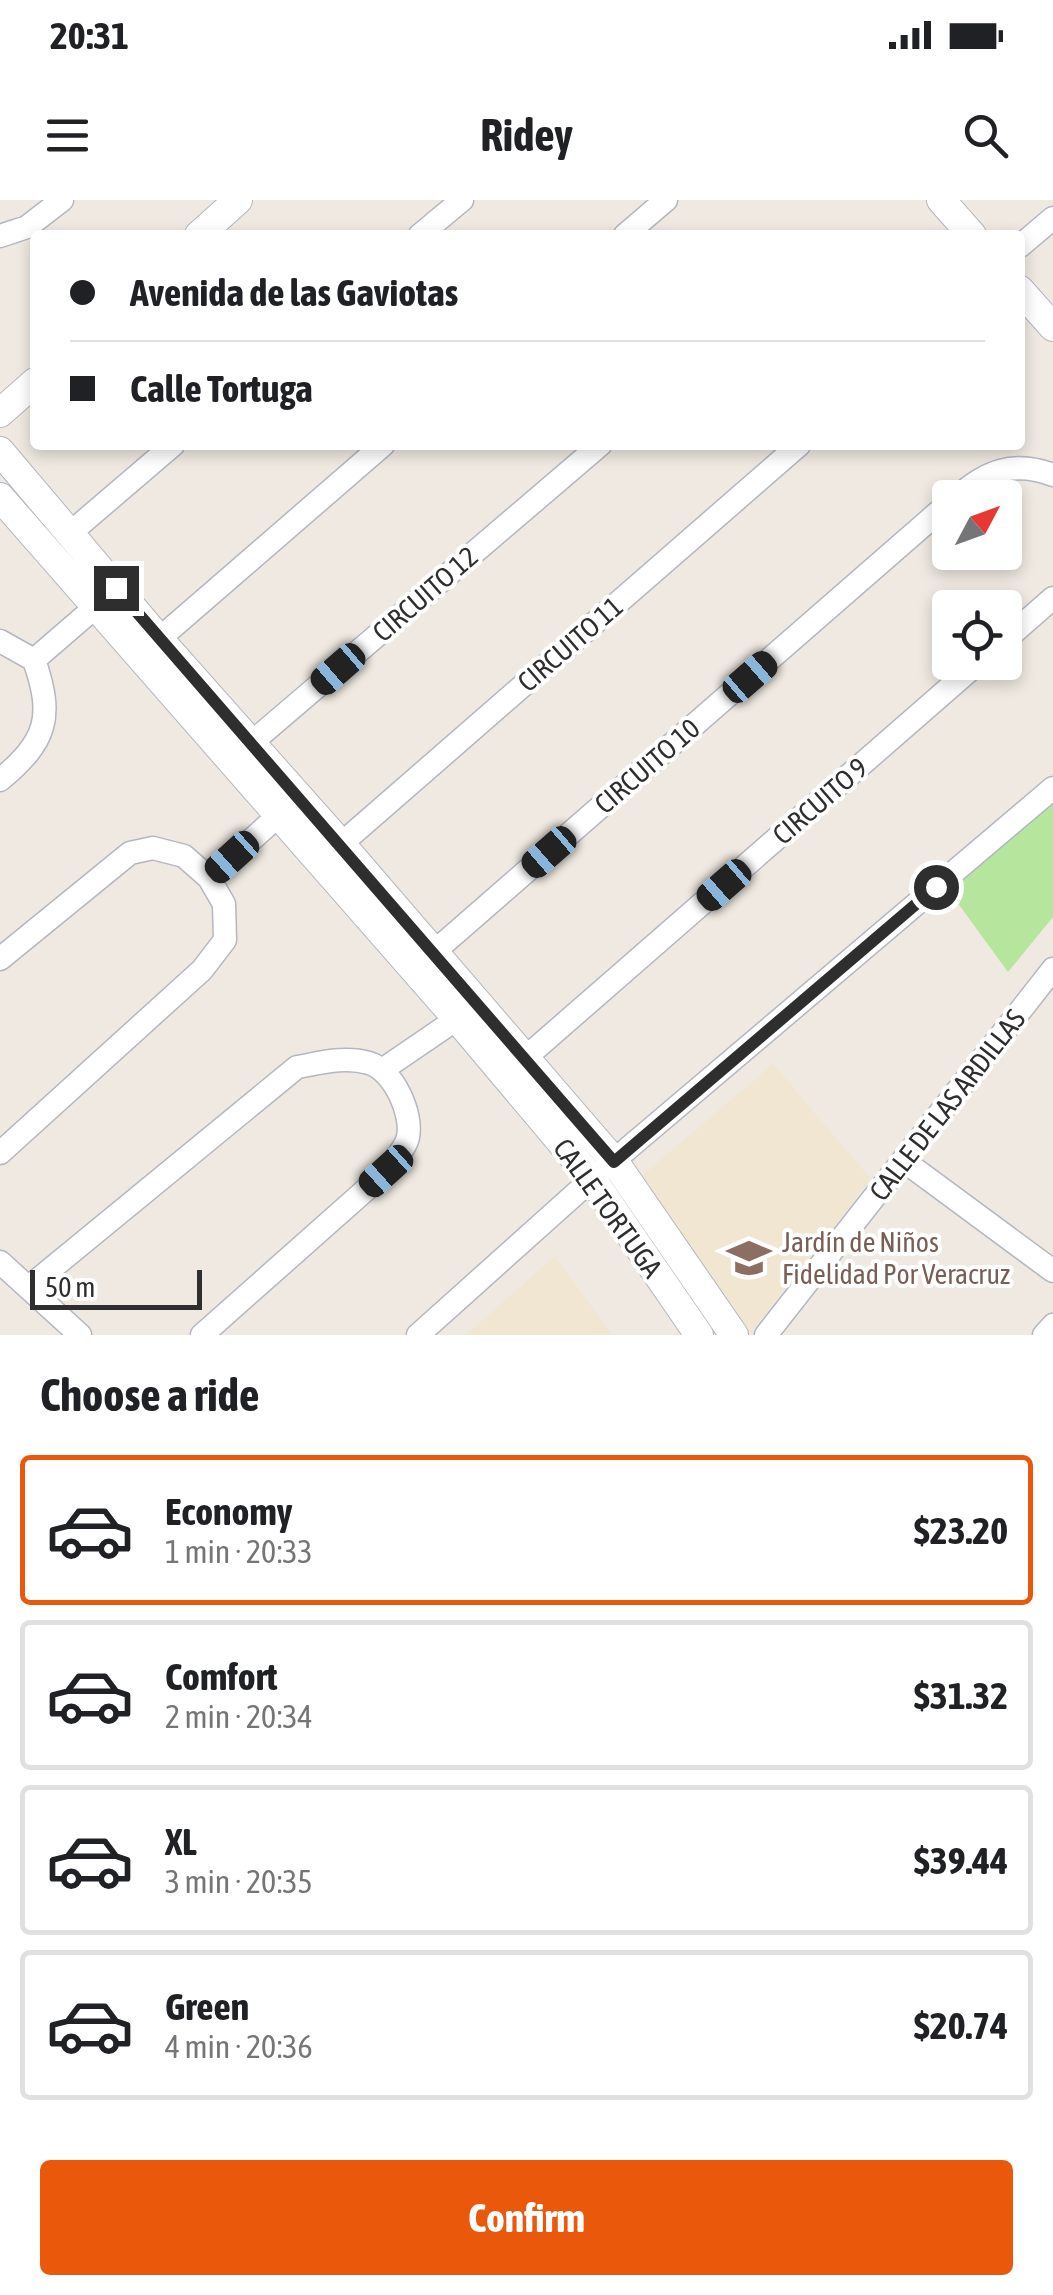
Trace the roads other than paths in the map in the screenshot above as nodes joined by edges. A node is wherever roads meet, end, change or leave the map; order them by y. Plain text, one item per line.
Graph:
1 (62, 200) edge
2 (238, 200) edge
3 (462, 200) edge
4 (666, 200) edge
5 (941, 200) edge
6 (1053, 218) edge
7 (205, 230) edge
8 (426, 230) edge
9 (632, 230) edge
10 (959, 230) edge
11 (0, 236) edge
12 (1025, 242) edge
13 (1025, 295) edge
14 (1053, 326) edge
15 (30, 387) edge
16 (0, 414) edge
17 (167, 450) edge
18 (378, 450) edge
19 (594, 450) edge
20 (794, 450) edge
21 (0, 451) edge
22 (1053, 475) edge
23 (976, 480) edge
24 (0, 497) edge
25 (932, 518) edge
26 (69, 534) junction
27 (107, 596) junction
28 (1053, 598) edge
29 (1022, 625) edge
30 (160, 639) junction
31 (0, 641) edge
32 (34, 660) junction
33 (958, 680) edge
34 (250, 744) junction
35 (0, 780) edge
36 (1053, 788) edge
37 (279, 815) junction
38 (341, 844) junction
39 (209, 878) junction
40 (435, 951) junction
41 (0, 959) edge
42 (1053, 968) edge
43 (468, 1012) junction
44 (525, 1058) junction
45 (382, 1070) junction
46 (0, 1153) edge
47 (904, 1162) junction
48 (603, 1170) junction
49 (0, 1262) edge
50 (1053, 1271) edge
51 (28, 1287) junction
52 (1053, 1324) edge
53 (80, 1335) edge
54 (202, 1335) edge
55 (418, 1335) edge
56 (700, 1335) edge
57 (734, 1335) edge
58 (766, 1335) edge
59 (1044, 1335) edge

1 - 11 street
2 - 7 street
3 - 8 street
4 - 9 street
5 - 10 street
6 - 12 street
13 - 14 street
15 - 16 street
17 - 26 street
18 - 30 street
19 - 34 street, CIRCUITO 12
20 - 38 street, CIRCUITO 11
21 - 26 street, CALLE TORTUGA
22 - 23 street, CIRCUITO 10
24 - 27 street, CALLE TORTUGA
25 - 40 street, CIRCUITO 10
26 - 27 street, CALLE TORTUGA
27 - 30 street, CALLE TORTUGA
27 - 32 street
27 - 37 street, CALLE TORTUGA
28 - 29 street
30 - 34 street, CALLE TORTUGA
31 - 32 street
32 - 35 street
33 - 44 street, CIRCUITO 9
34 - 38 street, CALLE TORTUGA
36 - 48 street
37 - 39 street
37 - 43 street, CALLE TORTUGA
38 - 40 street, CALLE TORTUGA
39 - 41 street
39 - 46 street
40 - 43 street, CALLE TORTUGA
42 - 47 street, CALLE DE LAS ARDILLAS
43 - 44 street, CALLE TORTUGA
43 - 45 street
43 - 48 street, CALLE TORTUGA
44 - 48 street, CALLE TORTUGA
45 - 51 street
45 - 54 street
47 - 50 street
47 - 58 street, CALLE DE LAS ARDILLAS
48 - 55 street
48 - 56 street, CALLE TORTUGA
48 - 57 street, CALLE TORTUGA
49 - 51 street
51 - 53 street
52 - 59 street

